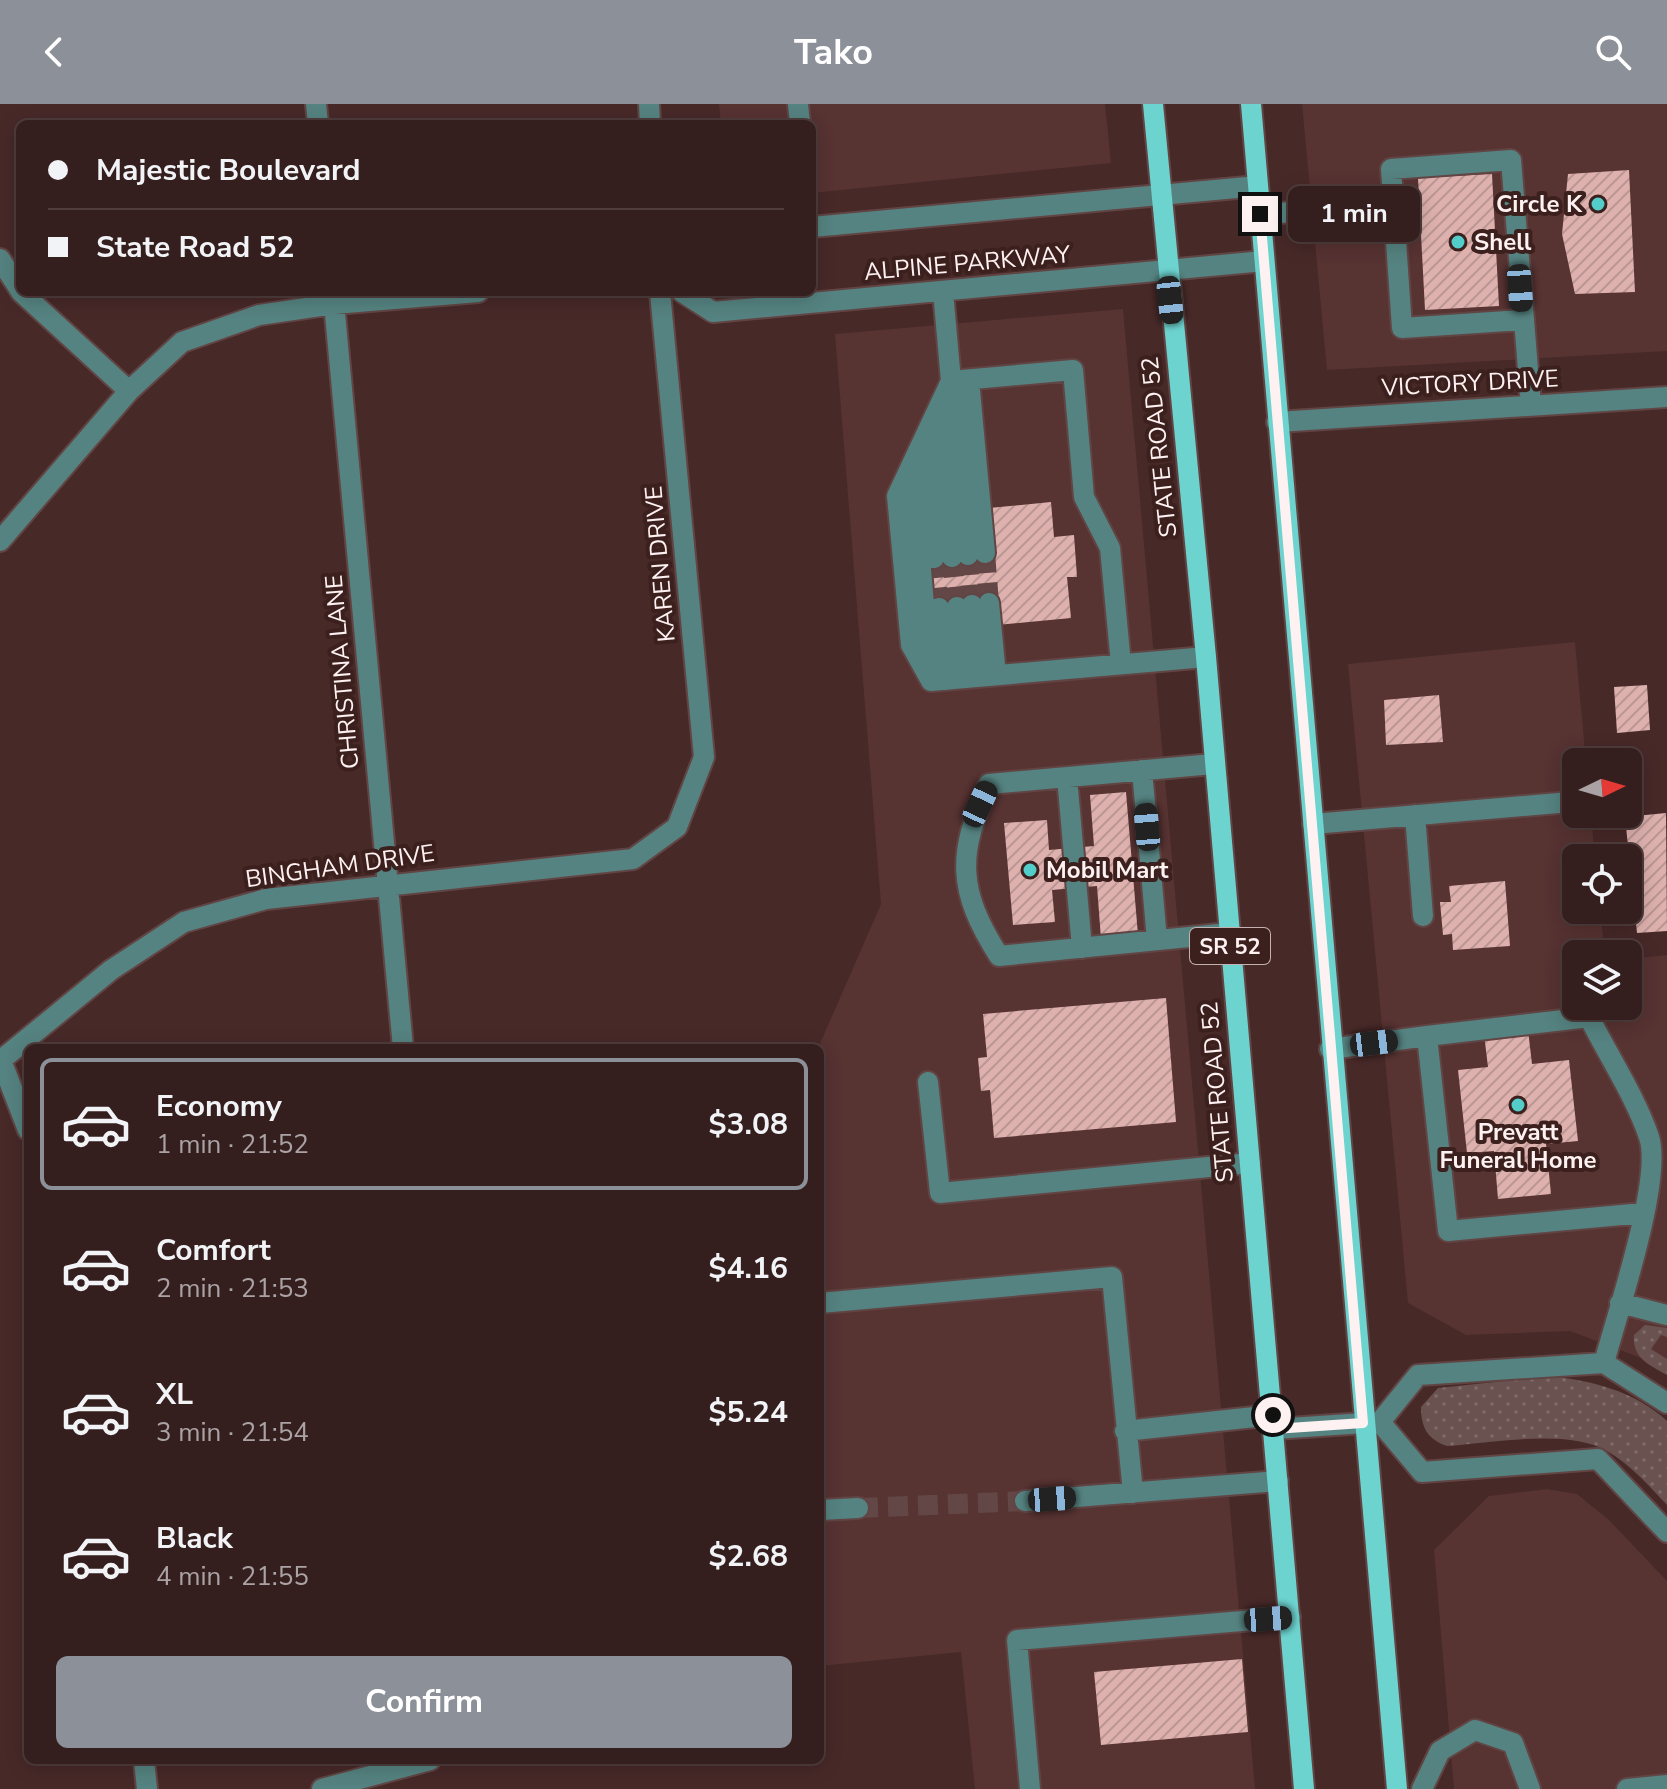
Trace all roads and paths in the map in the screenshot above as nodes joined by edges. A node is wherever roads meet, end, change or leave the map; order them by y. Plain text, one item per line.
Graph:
1 (1153, 104) edge
2 (1251, 104) edge
3 (1258, 186) junction
4 (1161, 195) junction
5 (1393, 206) junction
6 (1260, 214) junction
7 (816, 227) edge
8 (0, 259) edge
9 (1264, 261) junction
10 (1167, 270) junction
11 (16, 285) edge
12 (943, 291) junction
13 (25, 296) edge
14 (381, 296) edge
15 (660, 296) edge
16 (688, 296) edge
17 (333, 298) edge
18 (1522, 320) junction
19 (960, 380) junction
20 (129, 391) junction
21 (1667, 397) edge
22 (1531, 406) junction
23 (939, 407) junction
24 (1277, 422) junction
25 (924, 439) junction
26 (0, 541) edge
27 (960, 556) junction
28 (1206, 657) junction
29 (1121, 664) junction
30 (963, 678) junction
31 (1213, 764) junction
32 (1142, 770) junction
33 (1067, 777) junction
34 (1562, 803) edge
35 (1415, 815) junction
36 (1313, 824) junction
37 (677, 827) joint
38 (388, 883) junction
39 (1423, 916) dead end
40 (1229, 933) junction
41 (1157, 940) junction
42 (1082, 948) junction
43 (1427, 1036) junction
44 (403, 1044) edge
45 (1330, 1049) junction
46 (0, 1060) edge
47 (928, 1082) dead end
48 (24, 1120) edge
49 (1250, 1163) junction
50 (1643, 1213) junction
51 (824, 1303) edge
52 (1620, 1303) junction
53 (1667, 1315) edge
54 (1604, 1363) junction
55 (1667, 1403) edge
56 (1274, 1422) junction
57 (1372, 1422) junction
58 (1125, 1431) junction
59 (1278, 1481) junction
60 (1133, 1493) junction
61 (1025, 1501) tunnel mouth
62 (858, 1508) tunnel mouth
63 (824, 1510) edge
64 (1667, 1532) edge
65 (1290, 1617) junction
66 (1301, 1750) junction
67 (144, 1764) edge
68 (415, 1764) edge
69 (1667, 1785) edge
70 (147, 1789) edge
71 (322, 1789) edge
72 (1030, 1789) edge
73 (1304, 1789) edge
74 (1311, 1789) edge
75 (1397, 1789) edge
76 (1422, 1789) edge
77 (1530, 1789) edge
78 (1627, 1789) edge

1 - 4 main road, STATE ROAD 52 / SR 52
2 - 3 main road
3 - 4 street, ALPINE PARKWAY
3 - 6 main road
4 - 7 street, ALPINE PARKWAY
4 - 10 main road, STATE ROAD 52 / SR 52
5 - 6 street
5 - 18 street
5 - 18 street
6 - 9 main road
8 - 11 street
9 - 10 street, ALPINE PARKWAY
9 - 24 main road
10 - 12 street, ALPINE PARKWAY
10 - 28 main road, STATE ROAD 52 / SR 52
12 - 16 street, ALPINE PARKWAY
12 - 19 street
13 - 20 street
14 - 17 street
15 - 37 street, KAREN DRIVE
17 - 20 street
17 - 38 street, CHRISTINA LANE
18 - 22 street
19 - 23 street
19 - 27 street
19 - 29 street
20 - 26 street
21 - 22 street, VICTORY DRIVE
22 - 24 street, VICTORY DRIVE
23 - 25 street
23 - 27 street
24 - 36 main road
25 - 27 street
25 - 30 street
28 - 29 street
28 - 31 main road, STATE ROAD 52 / SR 52
29 - 30 street
30 - 30 street
31 - 32 street
31 - 40 main road, STATE ROAD 52 / SR 52
32 - 33 street
32 - 41 street
33 - 42 street
33 - 42 street
34 - 35 street
35 - 36 street
35 - 39 street
36 - 45 main road
37 - 38 street, BINGHAM DRIVE
38 - 44 street, CHRISTINA LANE
38 - 46 street, BINGHAM DRIVE
40 - 41 street
40 - 49 main road, STATE ROAD 52 / SR 52
41 - 42 street
43 - 45 street
43 - 50 street
43 - 50 street
45 - 57 main road
46 - 48 street
47 - 49 street
49 - 56 main road, STATE ROAD 52 / SR 52
50 - 52 street
51 - 58 street
52 - 53 street
52 - 54 street
54 - 55 street
54 - 57 street
56 - 57 street
56 - 58 street
56 - 59 main road, STATE ROAD 52 / SR 52
57 - 64 street
57 - 75 main road
58 - 60 street
59 - 60 street
59 - 65 main road, STATE ROAD 52 / SR 52
60 - 61 street
62 - 63 street
65 - 66 main road, STATE ROAD 52 / SR 52
65 - 72 street
66 - 73 main road, STATE ROAD 52 / SR 52
66 - 74 main road
67 - 70 street
68 - 71 street
69 - 78 street
76 - 77 street

